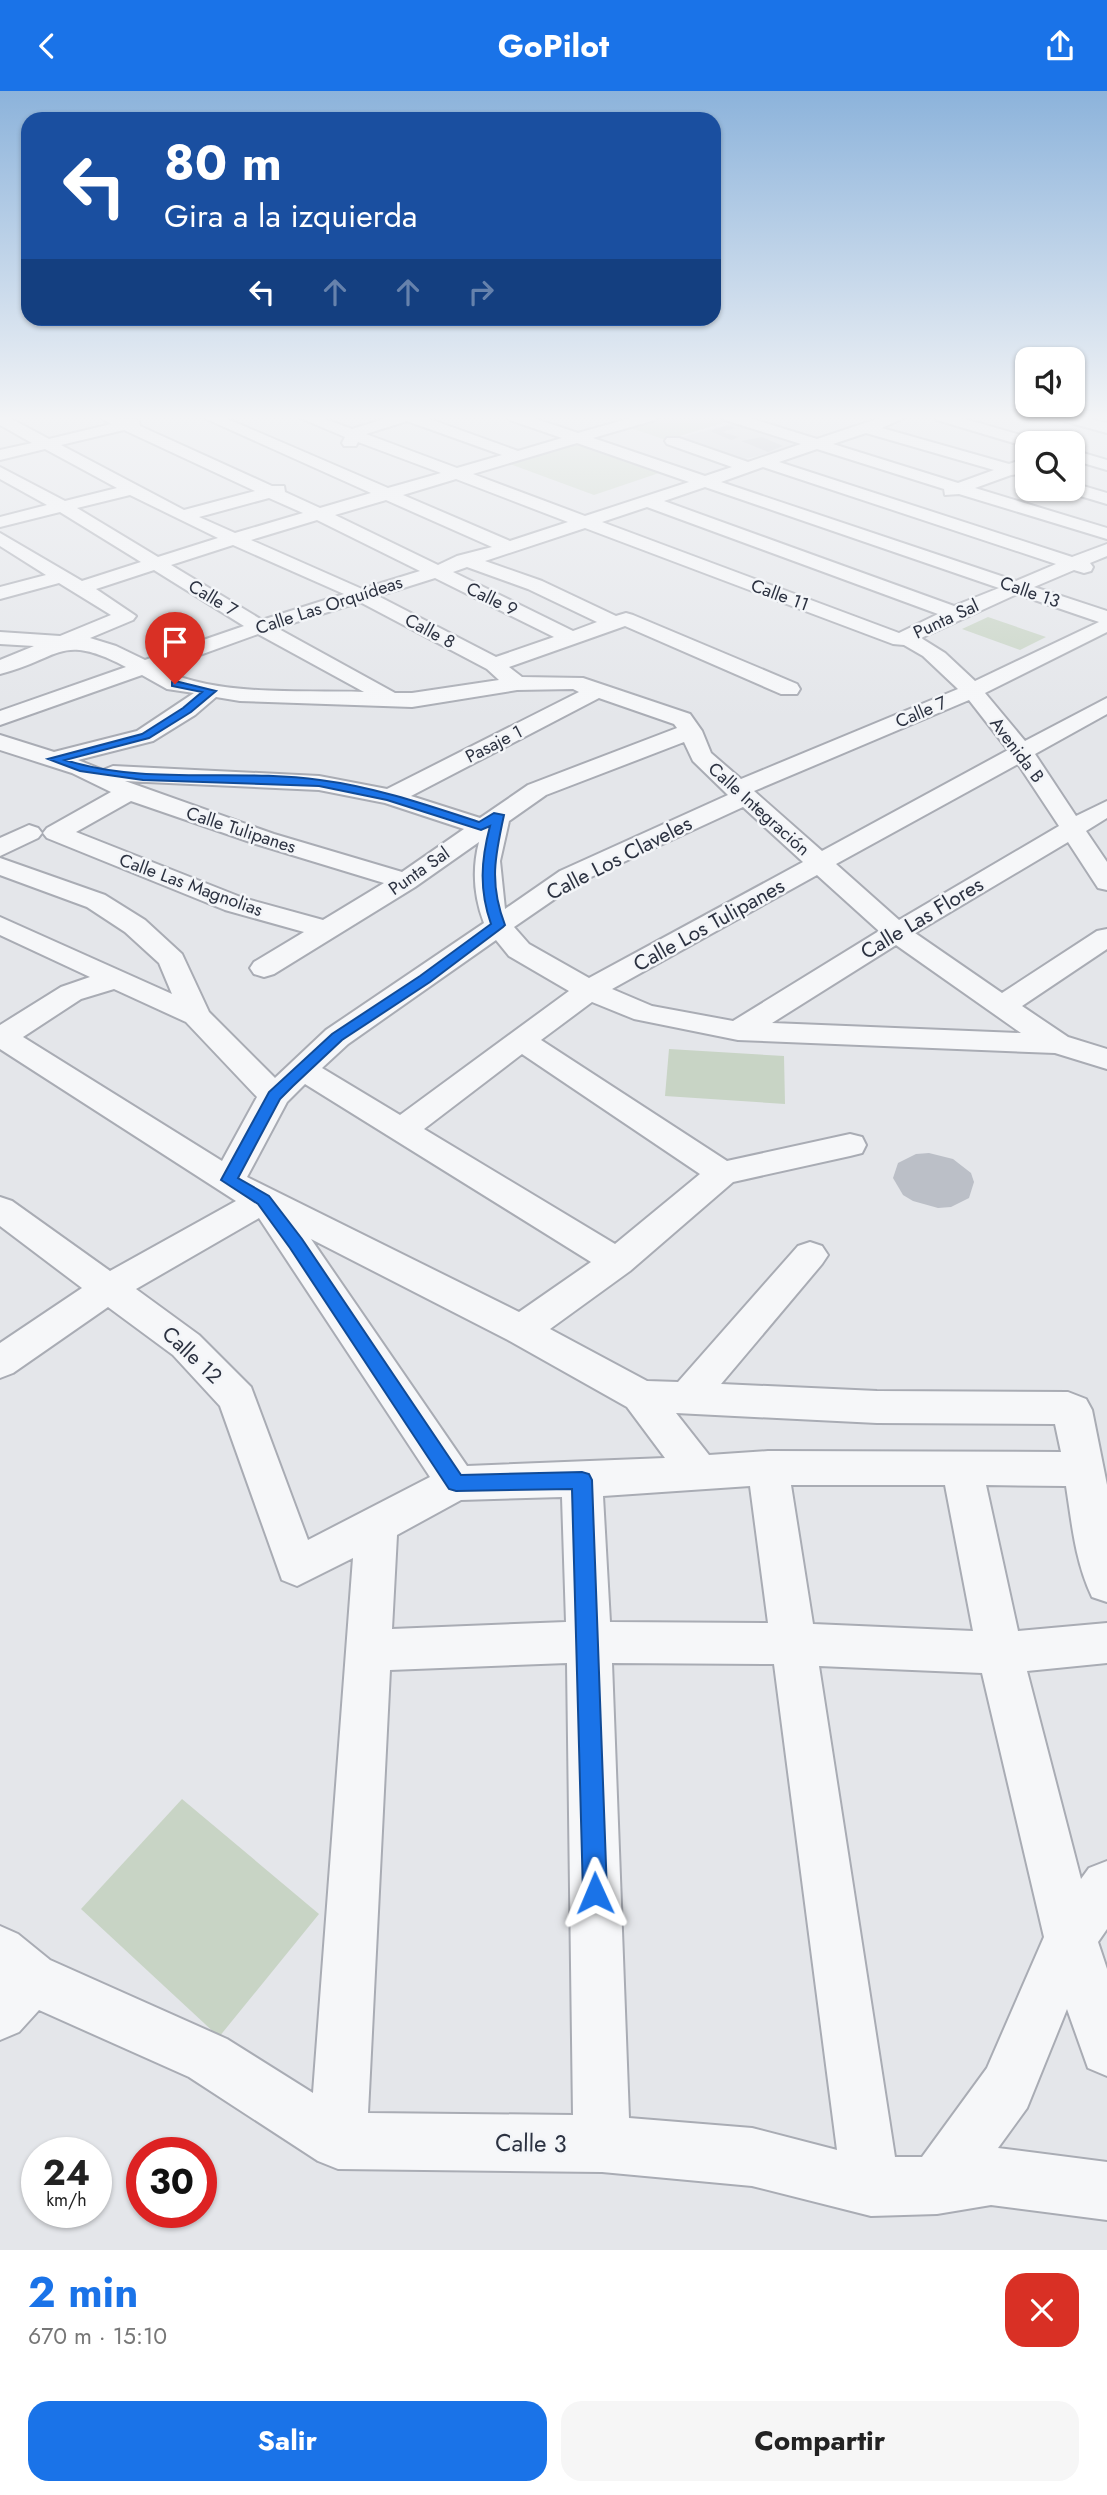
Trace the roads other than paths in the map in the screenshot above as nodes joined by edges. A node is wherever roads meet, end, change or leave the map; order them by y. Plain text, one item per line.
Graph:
1 (18, 518) edge
2 (81, 518) edge
3 (186, 518) edge
4 (305, 518) edge
5 (326, 518) edge
6 (444, 518) edge
7 (572, 518) edge
8 (591, 518) edge
9 (694, 518) edge
10 (810, 518) edge
11 (883, 518) edge
12 (933, 518) edge
13 (1053, 518) edge
14 (581, 521) junction
15 (0, 522) edge
16 (848, 531) junction
17 (1107, 534) edge
18 (0, 538) edge
19 (237, 538) junction
20 (506, 546) junction
21 (1107, 549) edge
22 (792, 553) junction
23 (464, 560) junction
24 (156, 563) junction
25 (1074, 563) junction
26 (1096, 571) dead end
27 (435, 572) junction
28 (59, 577) junction
29 (730, 577) junction
30 (1017, 587) junction
31 (79, 588) junction
32 (0, 593) edge
33 (361, 595) junction
34 (955, 613) junction
35 (621, 621) junction
36 (0, 622) edge
37 (1105, 625) edge
38 (260, 627) junction
39 (0, 638) edge
40 (572, 638) junction
41 (903, 639) junction
42 (38, 640) junction
43 (66, 643) junction
44 (494, 665) junction
45 (142, 667) junction
46 (0, 668) edge
47 (517, 684) junction
48 (789, 689) dead end
49 (598, 690) junction
50 (210, 691) junction
51 (972, 691) junction
52 (392, 698) junction
53 (1107, 705) edge
54 (0, 718) edge
55 (691, 731) junction
56 (0, 742) edge
57 (1021, 751) junction
58 (53, 759) junction
59 (80, 768) junction
60 (130, 792) junction
61 (740, 793) junction
62 (390, 797) junction
63 (1107, 808) edge
64 (490, 821) junction
65 (0, 822) edge
66 (1073, 829) junction
67 (0, 848) edge
68 (820, 865) junction
69 (0, 866) edge
70 (406, 881) junction
71 (1107, 882) edge
72 (0, 925) edge
73 (498, 925) junction
74 (328, 930) junction
75 (897, 933) junction
76 (1107, 937) edge
77 (264, 968) dead end
78 (117, 978) junction
79 (589, 990) junction
80 (1002, 1006) junction
81 (196, 1016) junction
82 (738, 1031) junction
83 (1, 1037) edge
84 (521, 1041) junction
85 (1057, 1044) junction
86 (1107, 1059) edge
87 (302, 1069) junction
88 (274, 1096) junction
89 (401, 1130) junction
90 (850, 1145) dead end
91 (722, 1173) junction
92 (229, 1180) junction
93 (264, 1200) junction
94 (0, 1209) edge
95 (810, 1255) dead end
96 (617, 1262) junction
97 (110, 1287) junction
98 (521, 1330) junction
99 (0, 1363) edge
100 (641, 1396) junction
101 (687, 1398) junction
102 (768, 1468) junction
103 (962, 1468) junction
104 (1084, 1469) junction
105 (698, 1471) junction
106 (582, 1480) junction
107 (456, 1483) junction
108 (376, 1527) junction
109 (1104, 1566) edge
110 (589, 1642) junction
111 (1107, 1643) edge
112 (792, 1644) junction
113 (370, 1650) junction
114 (1000, 1653) junction
115 (1107, 1886) edge
116 (1070, 1937) junction
117 (10, 1981) edge
118 (1107, 2049) edge
119 (338, 2141) junction
120 (602, 2144) junction
121 (937, 2185) junction
122 (871, 2187) junction
123 (1107, 2191) edge

1 - 15 street
2 - 24 street, Calle 7
3 - 19 street, Calle 8
4 - 19 street
5 - 27 street, Calle 9
6 - 20 street
7 - 14 street, Calle 11
8 - 14 street, Calle Las Orquídeas
9 - 22 street
10 - 16 street, Calle 13
11 - 16 street
12 - 25 street
13 - 17 street
14 - 20 street, Calle Las Orquídeas
14 - 29 street, Calle 11
16 - 22 street
16 - 30 street, Calle 13
18 - 28 street
19 - 24 street
19 - 33 street, Calle 8
20 - 23 street, Calle Las Orquídeas
21 - 25 street, Punta Sal
22 - 29 street
22 - 34 street
23 - 27 street, Calle Las Orquídeas
23 - 35 street
24 - 31 street
24 - 38 street, Calle 7
25 - 26 street
25 - 30 street, Punta Sal
27 - 33 street, Calle Las Orquídeas
27 - 40 street, Calle 9
28 - 31 street
28 - 32 street
29 - 41 street, Calle 11
30 - 34 street, Punta Sal
30 - 37 street, Calle 13
31 - 43 street
33 - 38 street, Calle Las Orquídeas
33 - 44 street, Calle 8
34 - 41 street, Punta Sal
35 - 40 street
35 - 48 street
36 - 42 street
37 - 51 street, Calle 7
38 - 45 street, Calle Las Orquídeas
38 - 52 street, Calle 7
39 - 42 street
40 - 44 street
41 - 51 street, Avenida B
42 - 43 street, Calle Integración
43 - 45 street, Calle Integración
43 - 46 street
44 - 47 street, Calle 8
45 - 50 street, Calle Integración
45 - 54 street, Calle Las Orquídeas
47 - 49 street, Calle Integración
47 - 52 street, Calle Integración
49 - 55 street, Calle Integración
49 - 62 street, Pasaje 1
50 - 52 street, Calle Integración
50 - 58 street
51 - 57 street, Avenida B
51 - 61 street, Calle 7
53 - 57 street, Calle Los Tulipanes
55 - 61 street, Calle Integración
55 - 64 street, Punta Sal
56 - 58 street, Calle Tulipanes
57 - 66 street, Avenida B
57 - 68 street, Calle Los Tulipanes
58 - 59 street, Calle Tulipanes
59 - 60 street, Calle Tulipanes
59 - 62 street, Calle Tulipanes
60 - 70 street, Calle Tulipanes
60 - 74 street, Calle Las Magnolias
61 - 68 street, Calle Integración
61 - 73 street, Calle Los Claveles
62 - 64 street, Calle Tulipanes
63 - 66 street, Calle Las Flores
64 - 70 street, Punta Sal
64 - 73 street, Calle Integración
65 - 67 street
66 - 71 street, Avenida B
66 - 75 street, Calle Las Flores
68 - 75 street, Calle Integración
68 - 79 street, Calle Los Tulipanes
69 - 81 street
70 - 74 street, Punta Sal
72 - 78 street
73 - 79 street, Calle Integración
73 - 87 street, Calle Los Claveles
74 - 77 street, Punta Sal
75 - 80 street, Calle Integración
75 - 82 street, Calle Las Flores
76 - 80 street
78 - 81 street
78 - 83 street
79 - 82 street, Calle Integración
79 - 84 street, Calle Los Tulipanes
80 - 85 street, Calle Integración
81 - 88 street
82 - 85 street, Calle Integración
83 - 92 street
84 - 89 street, Calle Los Tulipanes
84 - 91 street
85 - 86 street, Calle Integración
87 - 88 street, Calle Los Claveles
87 - 89 street
88 - 92 street, Calle Los Claveles
89 - 96 street
90 - 91 street
91 - 96 street
92 - 93 street
93 - 97 street
93 - 98 street
93 - 107 street
94 - 97 street, Calle 12
95 - 101 street
96 - 98 street
97 - 99 street
97 - 108 street, Calle 12
98 - 100 street
100 - 101 street
100 - 105 street
101 - 104 street
102 - 103 street
102 - 105 street
102 - 112 street
103 - 104 street
103 - 114 street
104 - 109 street
105 - 106 street
106 - 107 street
106 - 110 street
107 - 108 street
108 - 113 street
110 - 112 street
110 - 113 street
110 - 120 street
111 - 114 street
112 - 114 street
112 - 122 street
113 - 119 street
114 - 116 street
115 - 116 street
116 - 118 street
116 - 121 street
117 - 119 street
119 - 120 street, Calle 3
120 - 122 street, Calle 3
121 - 122 street, Calle 3
121 - 123 street, Calle 3

